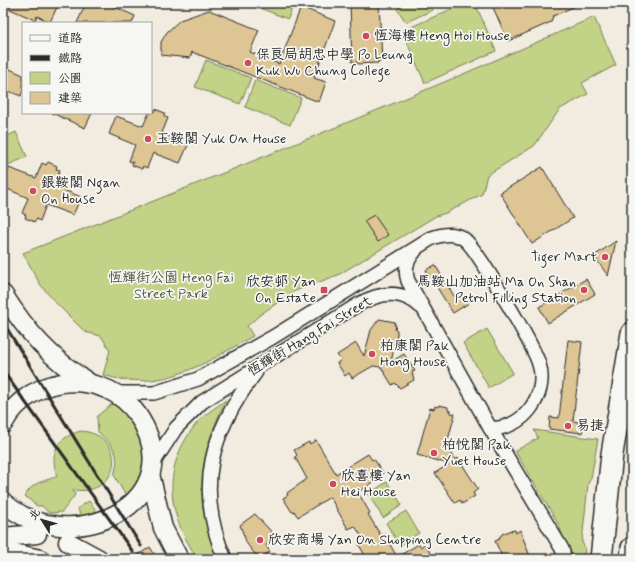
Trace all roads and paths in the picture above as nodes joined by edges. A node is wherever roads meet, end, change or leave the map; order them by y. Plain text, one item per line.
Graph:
1 (419, 246) junction
2 (3, 294) edge
3 (426, 311) junction
4 (632, 333) edge
5 (260, 365) junction
6 (88, 382) junction
7 (115, 393) junction
8 (3, 424) edge
9 (490, 428) junction
10 (152, 471) junction
11 (3, 502) edge
12 (37, 534) junction
13 (3, 537) edge
14 (68, 542) junction
15 (632, 548) edge
16 (3, 553) edge
17 (40, 559) edge
18 (99, 559) edge
19 (179, 559) edge
20 (225, 559) edge
21 (565, 559) edge
22 (601, 559) edge
23 (631, 559) edge

1 - 3 street, 恆輝街 Hang Fai Street
1 - 7 street, 恆輝街 Hang Fai Street
1 - 9 street, 恆輝街 Hang Fai Street
2 - 6 main road
3 - 5 street, 恆輝街 Hang Fai Street
3 - 9 street
4 - 22 main road
5 - 10 street, 恆輝街 Hang Fai Street
5 - 20 street
6 - 7 main road
6 - 8 main road
7 - 10 main road
9 - 21 street
10 - 14 main road
10 - 19 main road
11 - 12 main road
12 - 13 main road
12 - 14 main road
14 - 18 main road
15 - 23 main road
16 - 17 main road

